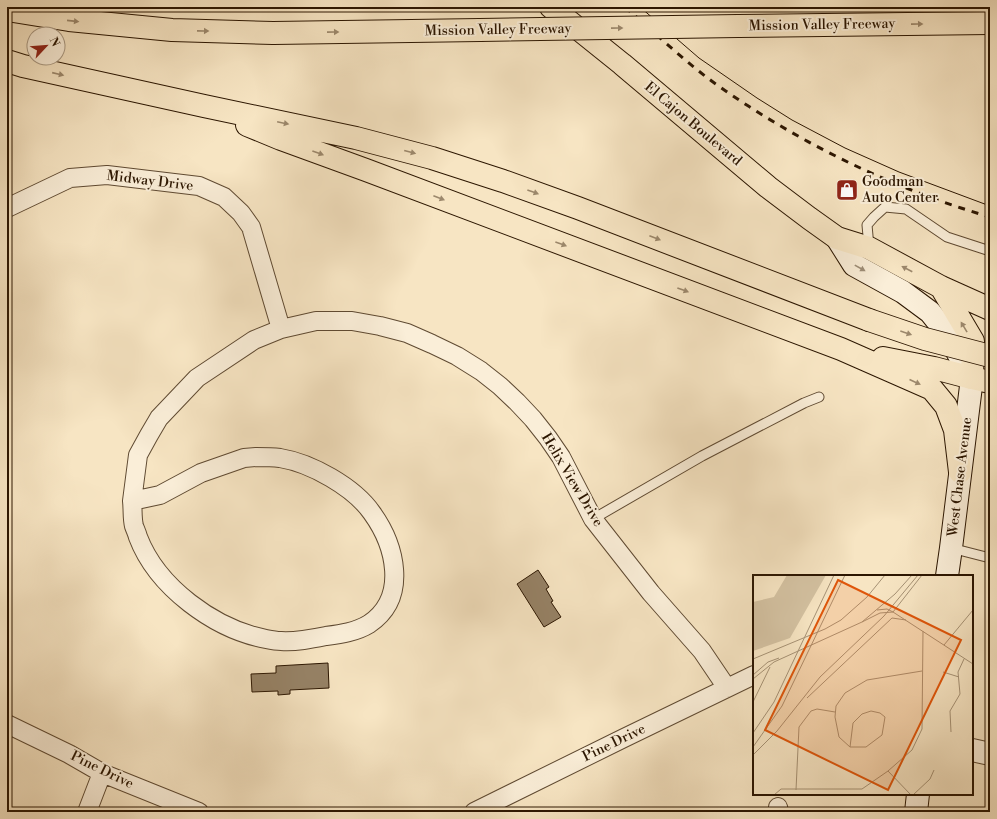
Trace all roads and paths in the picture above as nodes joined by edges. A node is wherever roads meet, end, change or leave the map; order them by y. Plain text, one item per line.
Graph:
1 (551, 7) edge
2 (7, 10) edge
3 (990, 23) edge
4 (7, 61) edge
5 (204, 106) junction
6 (7, 208) edge
7 (837, 238) junction
8 (869, 248) junction
9 (990, 251) edge
10 (941, 287) junction
11 (990, 308) edge
12 (281, 329) junction
13 (841, 349) junction
14 (990, 356) edge
15 (990, 360) edge
16 (981, 380) edge
17 (819, 397) dead end
18 (960, 472) junction
19 (132, 502) junction
20 (593, 519) junction
21 (951, 548) junction
22 (990, 558) edge
23 (947, 575) edge
24 (753, 675) edge
25 (727, 688) junction
26 (7, 724) edge
27 (973, 750) edge
28 (990, 754) edge
29 (102, 772) junction
30 (918, 795) edge
31 (87, 812) edge
32 (199, 812) edge
33 (474, 812) edge
34 (916, 812) edge

1 - 7 main road, El Cajon Boulevard
2 -> 3 main road, Mission Valley Freeway, bridge
4 -> 5 main road
5 -> 13 main road
5 -> 14 main road, bridge
6 - 12 street, Midway Drive
7 - 8 main road, El Cajon Boulevard
7 -> 16 main road, El Cajon Boulevard
8 - 9 lane
10 -> 8 main road, El Cajon Boulevard
10 - 11 main road, El Cajon Boulevard
16 -> 10 main road
12 - 19 street, Helix View Drive
12 - 20 street, Helix View Drive
13 - 16 main road
13 -> 18 main road
15 - 16 main road
16 - 18 main road, West Chase Avenue
17 - 20 lane
18 - 21 main road, West Chase Avenue
19 - 19 street, Helix View Drive
20 - 25 street, Helix View Drive
21 - 22 lane
21 - 23 main road, West Chase Avenue
24 - 25 street, Pine Drive
25 - 33 street, Pine Drive
26 - 29 street, Pine Drive
27 - 28 main road
29 - 31 street
29 - 32 street, Pine Drive
30 - 34 main road

